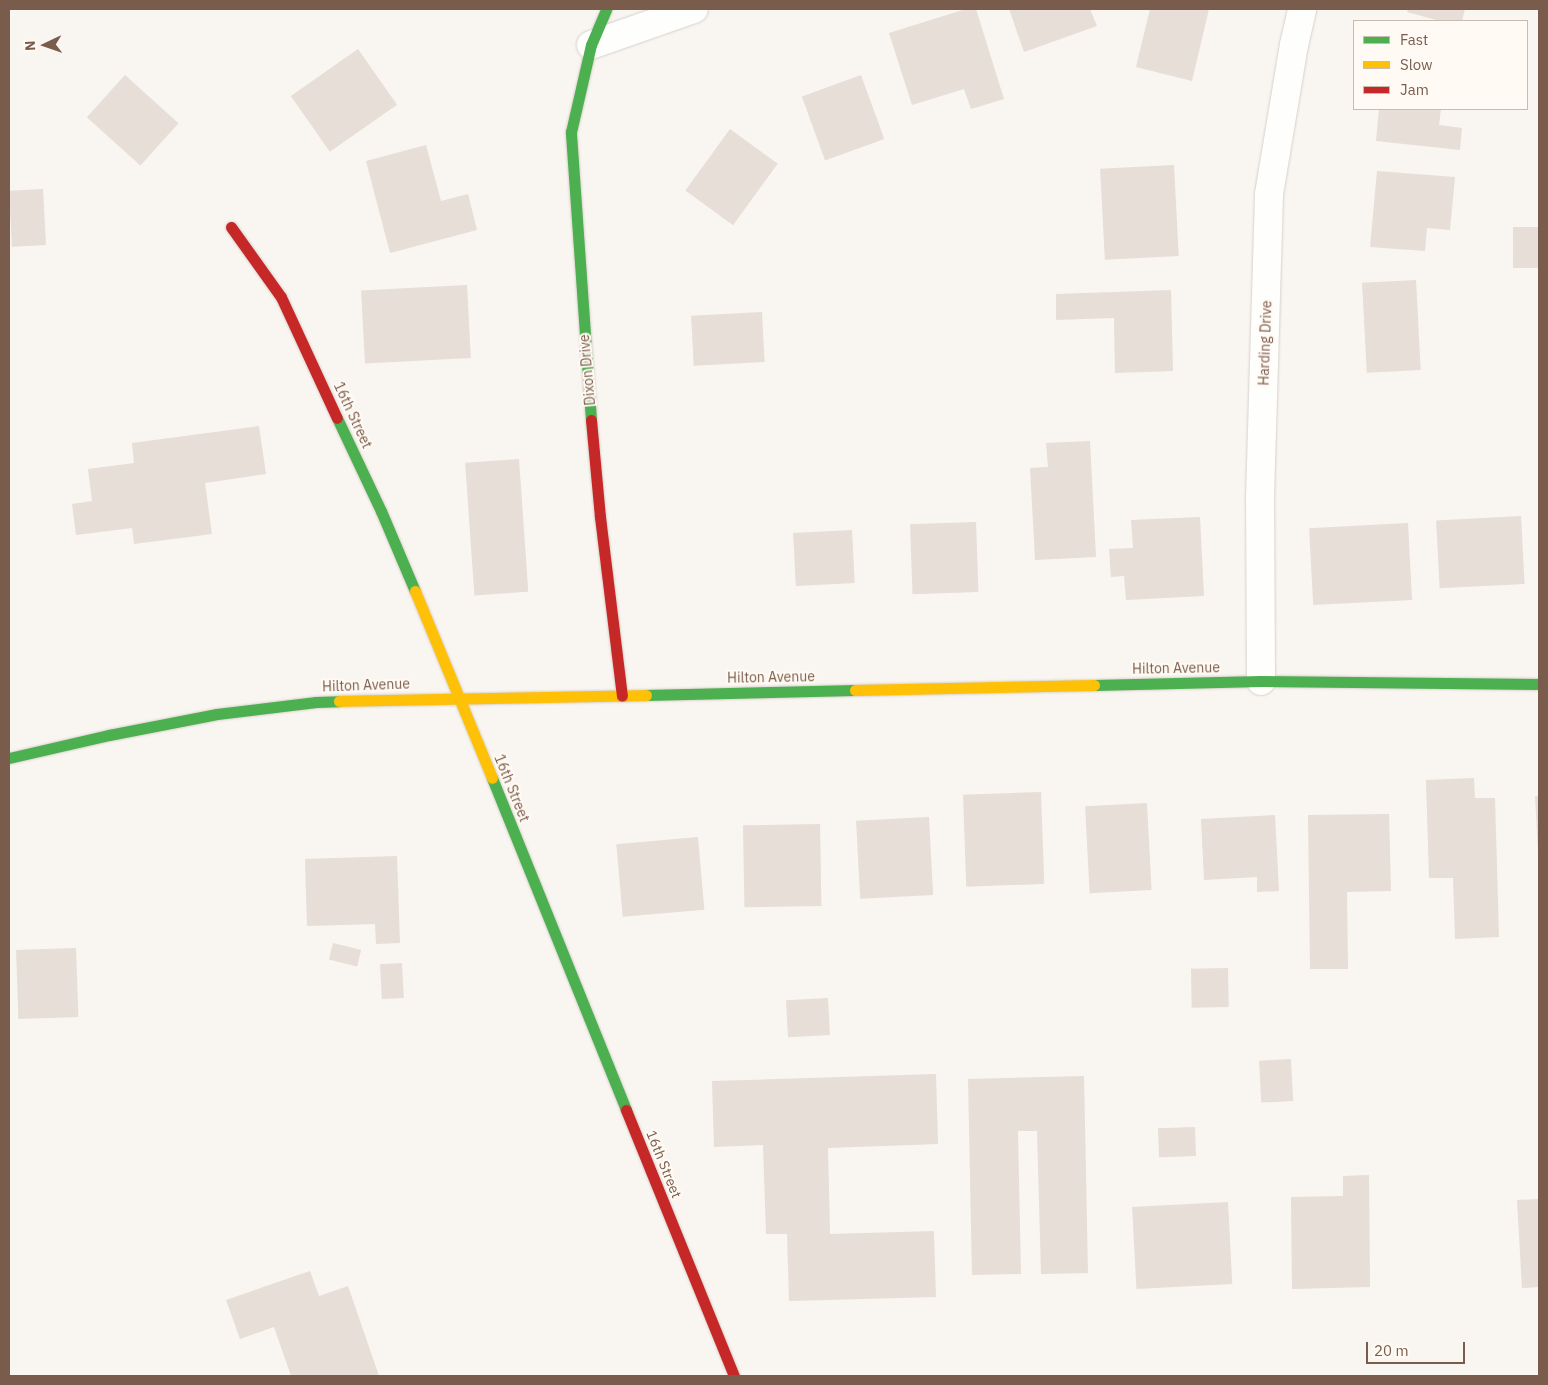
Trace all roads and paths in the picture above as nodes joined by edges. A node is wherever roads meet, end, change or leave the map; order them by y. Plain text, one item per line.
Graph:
1 (606, 9) edge
2 (694, 9) edge
3 (1302, 9) edge
4 (592, 45) junction
5 (231, 227) dead end
6 (1261, 681) junction
7 (1539, 684) edge
8 (622, 696) junction
9 (459, 697) junction
10 (9, 758) edge
11 (734, 1376) edge

1 - 4 street, Dixon Drive
2 - 4 street
3 - 6 street, Harding Drive
4 - 8 street, Dixon Drive
5 - 9 street, 16th Street
6 - 7 street, Hilton Avenue
6 - 8 street, Hilton Avenue
8 - 9 street, Hilton Avenue
9 - 10 street, Hilton Avenue
9 - 11 street, 16th Street

